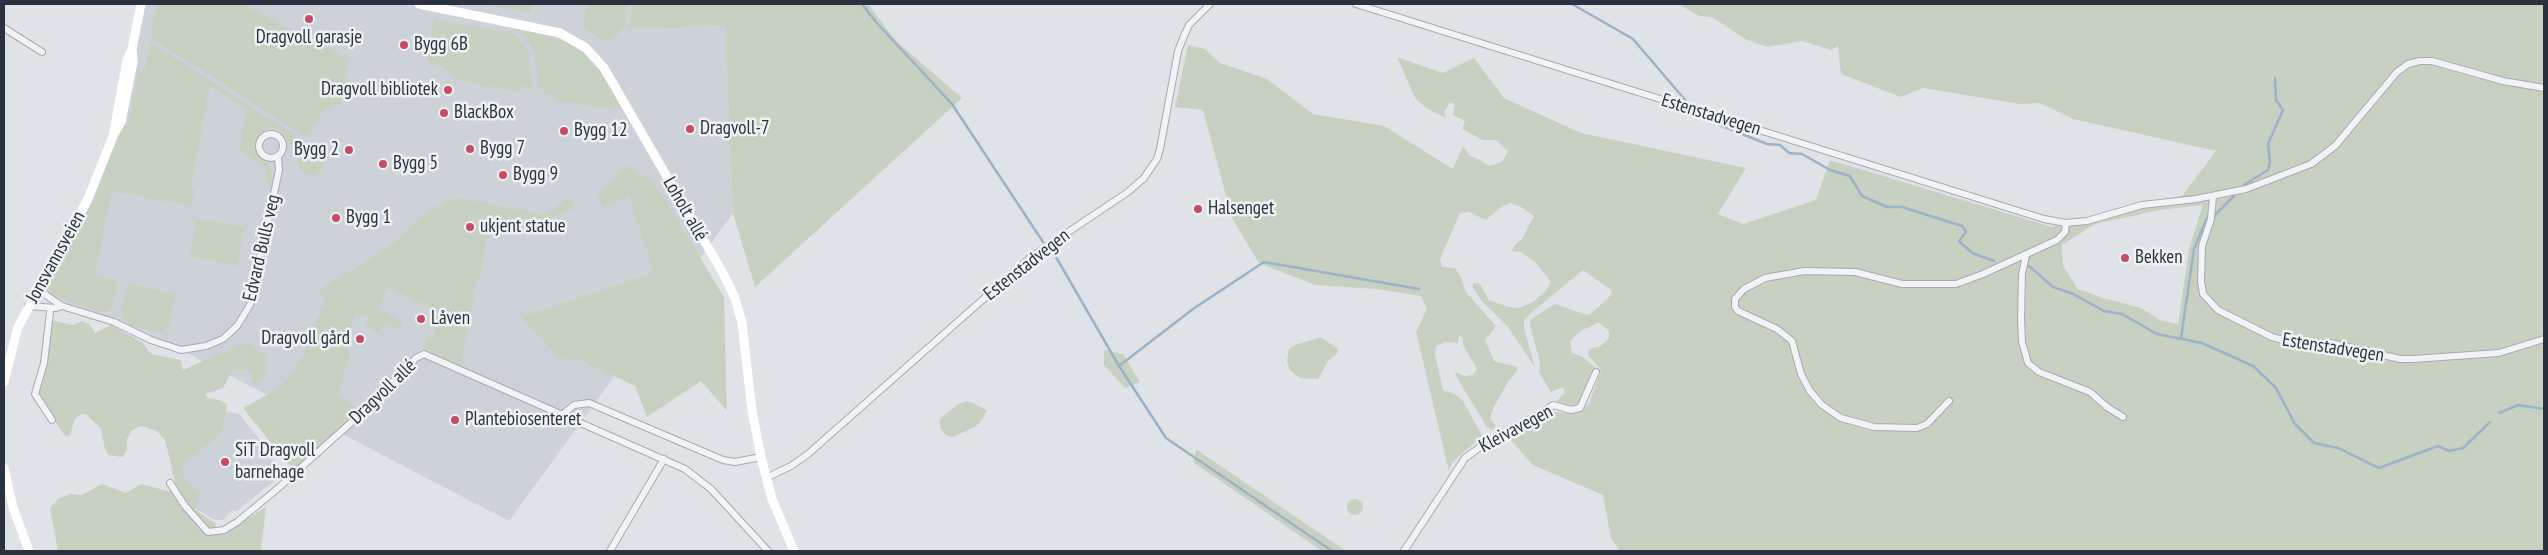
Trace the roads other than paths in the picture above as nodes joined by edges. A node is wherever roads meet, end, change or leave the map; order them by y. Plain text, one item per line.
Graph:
1 (141, 4) edge
2 (419, 4) edge
3 (1210, 4) edge
4 (1356, 4) edge
5 (4, 28) edge
6 (42, 52) dead end
7 (2544, 88) edge
8 (278, 157) dead end
9 (2213, 196) junction
10 (2066, 223) junction
11 (2026, 255) junction
12 (37, 289) junction
13 (28, 306) junction
14 (62, 306) junction
15 (50, 312) dead end
16 (2544, 339) edge
17 (1596, 372) dead end
18 (4, 382) edge
19 (1949, 401) dead end
20 (563, 414) junction
21 (2123, 417) dead end
22 (52, 420) dead end
23 (761, 457) junction
24 (664, 459) junction
25 (4, 468) edge
26 (766, 478) junction
27 (170, 484) dead end
28 (29, 551) edge
29 (610, 551) edge
30 (768, 551) edge
31 (794, 551) edge
32 (1404, 551) edge

1 - 12 street, Jonsvannsveien
2 - 23 street, Loholt allé
3 - 26 street, Estenstadvegen
4 - 10 street, Estenstadvegen
5 - 6 street
7 - 9 street, Estenstadvegen
8 - 14 street, Edvard Bulls veg
9 - 10 street, Estenstadvegen
9 - 16 street, Estenstadvegen
10 - 11 street
11 - 19 street
11 - 21 street
12 - 13 street, Jonsvannsveien
12 - 14 street, Edvard Bulls veg
13 - 14 street, Edvard Bulls veg
13 - 18 street, Jonsvannsveien
15 - 22 street
17 - 32 street, Kleivavegen
20 - 23 street
20 - 24 street, Dragvoll allé
20 - 27 street, Dragvoll allé
23 - 26 street, Loholt allé
24 - 29 street
24 - 30 street, Dragvoll allé
25 - 28 street
26 - 31 street, Loholt allé

